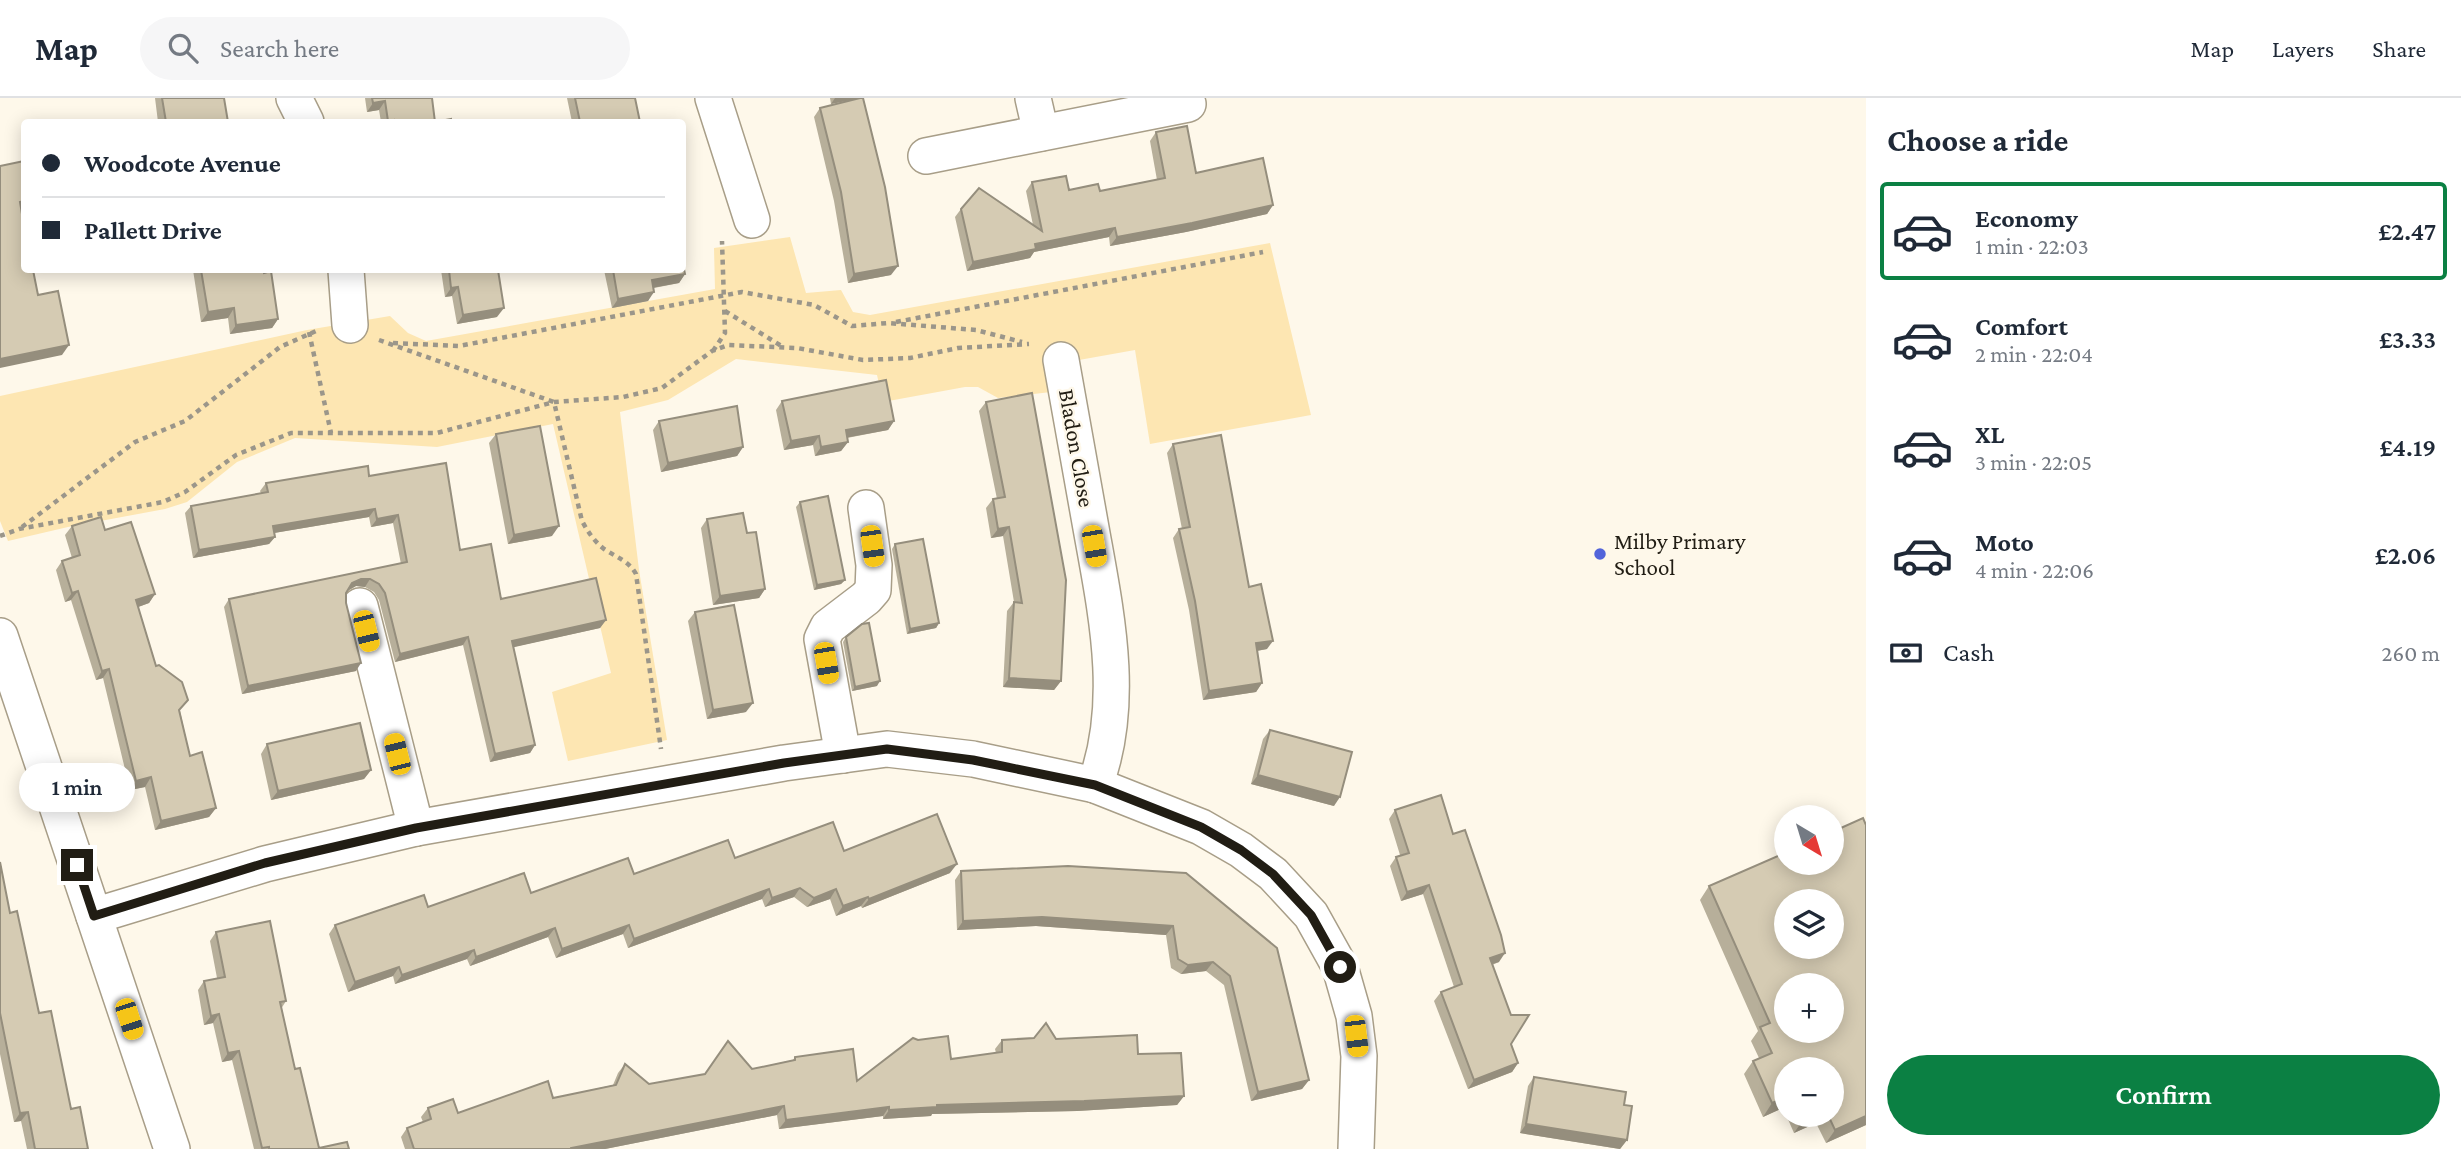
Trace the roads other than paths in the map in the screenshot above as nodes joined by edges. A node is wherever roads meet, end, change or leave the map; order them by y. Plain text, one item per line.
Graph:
1 (294, 98) edge
2 (713, 98) edge
3 (1033, 98) edge
4 (1188, 104) dead end
5 (304, 119) edge
6 (1041, 133) junction
7 (926, 156) dead end
8 (752, 220) road end
9 (346, 273) edge
10 (350, 325) road end
11 (1061, 360) road end
12 (866, 508) dead end
13 (360, 606) dead end
14 (0, 636) edge
15 (844, 755) junction
16 (1095, 785) junction
17 (416, 828) junction
18 (94, 916) junction
19 (172, 1149) edge
20 (1356, 1149) edge

1 - 5 street
2 - 8 street
3 - 6 street
4 - 6 street
6 - 7 street
9 - 10 street
11 - 16 street, Bladon Close
12 - 15 street
13 - 17 street
14 - 18 street
15 - 16 street
15 - 17 street
16 - 20 street
17 - 18 street
18 - 19 street

